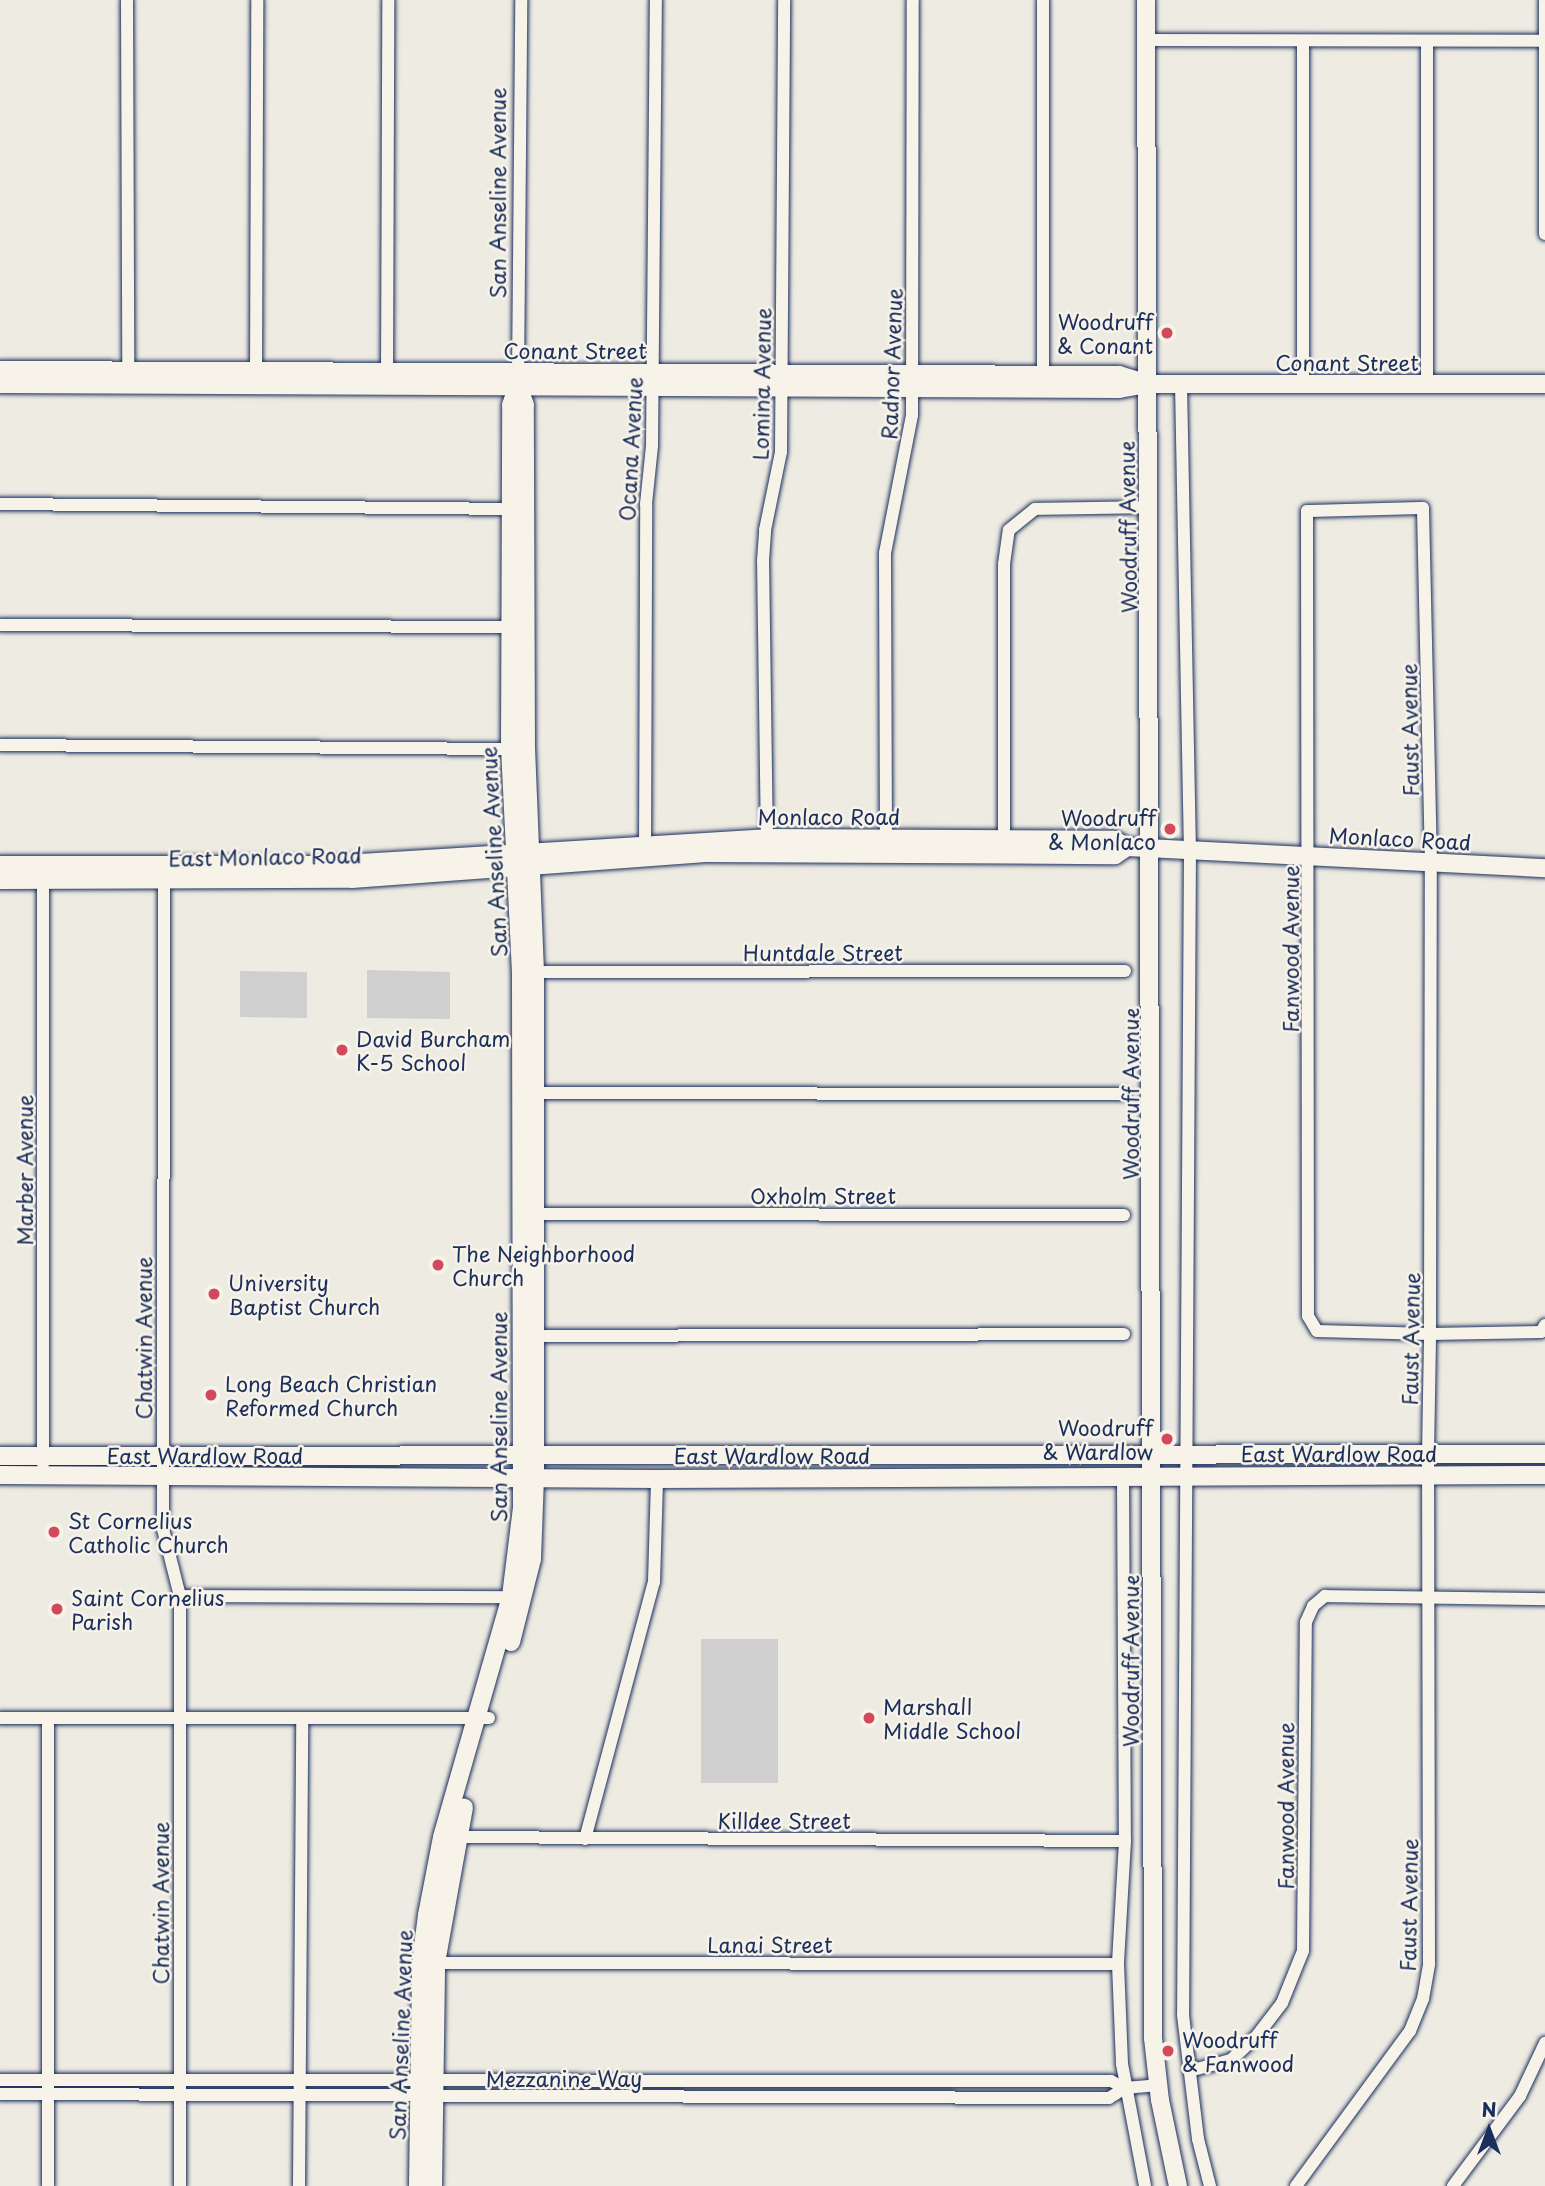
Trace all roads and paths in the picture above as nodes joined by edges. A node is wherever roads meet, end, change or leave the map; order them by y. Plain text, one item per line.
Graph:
1 (127, 0) edge
2 (257, 0) edge
3 (388, 0) edge
4 (521, 0) edge
5 (656, 0) edge
6 (784, 0) edge
7 (913, 0) edge
8 (1043, 0) edge
9 (1146, 0) edge
10 (1545, 0) edge
11 (1147, 40) junction
12 (1303, 41) junction
13 (1545, 41) edge
14 (1427, 42) junction
15 (1545, 234) edge
16 (0, 369) edge
17 (128, 378) junction
18 (256, 378) junction
19 (387, 379) junction
20 (518, 379) junction
21 (653, 380) junction
22 (782, 381) junction
23 (913, 381) junction
24 (1043, 381) junction
25 (0, 384) edge
26 (1148, 384) junction
27 (1181, 384) junction
28 (1303, 384) junction
29 (1545, 384) edge
30 (1427, 385) junction
31 (0, 504) edge
32 (1150, 508) junction
33 (518, 509) junction
34 (1367, 509) joint
35 (0, 625) edge
36 (519, 627) junction
37 (0, 745) edge
38 (518, 749) junction
39 (767, 845) junction
40 (886, 846) junction
41 (1004, 847) junction
42 (1151, 847) junction
43 (645, 850) junction
44 (1190, 850) junction
45 (1310, 856) junction
46 (523, 858) junction
47 (1431, 863) junction
48 (0, 865) edge
49 (1545, 868) edge
50 (43, 872) junction
51 (164, 873) junction
52 (0, 880) edge
53 (1125, 971) dead end
54 (528, 972) junction
55 (529, 1093) junction
56 (1125, 1094) dead end
57 (529, 1214) junction
58 (1124, 1215) dead end
59 (1545, 1325) edge
60 (1124, 1334) dead end
61 (1430, 1334) junction
62 (528, 1336) junction
63 (1428, 1454) junction
64 (1545, 1454) edge
65 (0, 1455) edge
66 (400, 1455) junction
67 (528, 1455) junction
68 (1153, 1455) junction
69 (1187, 1455) junction
70 (43, 1456) junction
71 (162, 1456) junction
72 (282, 1456) junction
73 (0, 1475) edge
74 (43, 1475) junction
75 (1428, 1475) junction
76 (1545, 1475) edge
77 (1187, 1476) junction
78 (281, 1477) junction
79 (400, 1477) junction
80 (528, 1477) junction
81 (1123, 1477) junction
82 (1153, 1477) junction
83 (162, 1478) junction
84 (657, 1479) junction
85 (180, 1596) junction
86 (518, 1597) junction
87 (1430, 1598) junction
88 (1545, 1600) edge
89 (179, 1717) junction
90 (0, 1718) edge
91 (302, 1718) junction
92 (483, 1718) junction
93 (48, 1719) junction
94 (449, 1837) junction
95 (585, 1839) junction
96 (1125, 1841) junction
97 (429, 1963) junction
98 (1118, 1964) junction
99 (1545, 2043) edge
100 (1189, 2071) junction
101 (0, 2080) edge
102 (48, 2080) junction
103 (181, 2080) junction
104 (779, 2083) junction
105 (1158, 2085) junction
106 (300, 2088) junction
107 (1125, 2088) junction
108 (427, 2090) junction
109 (0, 2094) edge
110 (48, 2094) junction
111 (181, 2094) junction
112 (779, 2099) junction
113 (48, 2186) edge
114 (180, 2186) edge
115 (299, 2186) edge
116 (418, 2186) edge
117 (433, 2186) edge
118 (1145, 2186) edge
119 (1178, 2186) edge
120 (1210, 2186) edge
121 (1296, 2186) edge
122 (1453, 2186) edge

1 - 17 street
2 - 18 street
3 - 19 street
4 - 20 street, San Anseline Avenue
5 - 21 street, Ocana Avenue
6 - 22 street, Lomina Avenue
7 - 23 street, Radnor Avenue
8 - 24 street
9 - 11 main road, Woodruff Avenue
10 - 13 street
11 - 12 street
11 - 26 main road, Woodruff Avenue
12 - 14 street
12 - 28 street
13 - 14 street
13 - 15 street
14 - 30 street
16 - 17 main road, Conant Street
17 - 18 main road, Conant Street
17 - 25 main road, Conant Street
18 - 19 main road, Conant Street
19 - 20 main road, Conant Street
20 - 21 main road, Conant Street
20 - 33 main road, San Anseline Avenue
21 - 22 main road, Conant Street
21 - 43 street, Ocana Avenue
22 - 23 main road, Conant Street
22 - 39 street, Lomina Avenue
23 - 24 main road, Conant Street
23 - 40 street, Radnor Avenue
24 - 26 main road, Conant Street
26 - 27 main road, Conant Street
26 - 32 main road, Woodruff Avenue
27 - 28 main road, Conant Street
27 - 44 street
28 - 30 main road, Conant Street
29 - 30 main road, Conant Street
31 - 33 street
32 - 41 street
32 - 42 main road, Woodruff Avenue
33 - 36 main road, San Anseline Avenue
34 - 45 street, Fanwood Avenue
34 - 47 street, Faust Avenue
35 - 36 street
36 - 38 main road, San Anseline Avenue
37 - 38 street
38 - 46 main road, San Anseline Avenue
39 - 40 main road, Monlaco Road
39 - 43 main road, Monlaco Road
40 - 41 main road, Monlaco Road
41 - 42 main road, Monlaco Road
42 - 44 main road, Monlaco Road
42 - 68 main road, Woodruff Avenue
43 - 46 main road, Monlaco Road
44 - 45 main road, Monlaco Road
44 - 69 street
45 - 47 main road, Monlaco Road
45 - 61 street, Fanwood Avenue
46 - 51 main road, East Monlaco Road
46 - 54 main road, San Anseline Avenue
47 - 49 main road, Monlaco Road
47 - 61 street, Faust Avenue
48 - 50 main road, East Monlaco Road
50 - 51 main road, East Monlaco Road
50 - 52 main road, East Monlaco Road
50 - 70 street, Marber Avenue
51 - 71 street, Chatwin Avenue
53 - 54 street, Huntdale Street
54 - 55 main road, San Anseline Avenue
55 - 56 street
55 - 57 main road, San Anseline Avenue
57 - 58 street, Oxholm Street
57 - 62 main road, San Anseline Avenue
59 - 61 street
60 - 62 street
61 - 63 street, Faust Avenue
62 - 67 main road, San Anseline Avenue
63 - 64 main road, East Wardlow Road
63 - 69 main road, East Wardlow Road
63 - 75 street, Faust Avenue
65 - 70 main road, East Wardlow Road
66 - 67 main road, East Wardlow Road
66 - 72 main road, East Wardlow Road
66 - 79 main road
67 - 68 main road, East Wardlow Road
67 - 80 main road, San Anseline Avenue
68 - 69 main road, East Wardlow Road
68 - 82 main road, Woodruff Avenue
69 - 77 street
70 - 71 main road, East Wardlow Road
70 - 74 street, Marber Avenue
71 - 72 main road, East Wardlow Road
71 - 83 street, Chatwin Avenue
72 - 78 main road
73 - 74 main road, East Wardlow Road
74 - 83 main road, East Wardlow Road
75 - 76 main road, East Wardlow Road
75 - 77 main road, East Wardlow Road
75 - 87 street, Faust Avenue
77 - 82 main road, East Wardlow Road
77 - 100 street
78 - 79 main road, East Wardlow Road
78 - 83 main road, East Wardlow Road
79 - 80 main road, East Wardlow Road
80 - 84 main road, East Wardlow Road
80 - 86 main road, San Anseline Avenue
81 - 82 main road, East Wardlow Road
81 - 84 main road, East Wardlow Road
81 - 96 street, Woodruff Avenue
82 - 105 main road, Woodruff Avenue
83 - 85 street, Chatwin Avenue
84 - 95 street
85 - 86 street
85 - 89 street, Chatwin Avenue
86 - 92 main road, San Anseline Avenue
87 - 88 street, Fanwood Avenue
87 - 100 street, Fanwood Avenue
87 - 121 street, Faust Avenue
89 - 91 street
89 - 93 street
89 - 103 street, Chatwin Avenue
90 - 93 street
91 - 92 street
91 - 106 street
92 - 94 main road, San Anseline Avenue
93 - 102 street
94 - 95 street, Killdee Street
94 - 97 main road, San Anseline Avenue
95 - 96 street, Killdee Street
96 - 98 street, Woodruff Avenue
97 - 98 street, Lanai Street
97 - 108 main road, San Anseline Avenue
98 - 107 street, Woodruff Avenue
99 - 122 street
100 - 120 street
101 - 102 street, Mezzanine Way
102 - 103 street, Mezzanine Way
102 - 110 street
103 - 106 street, Mezzanine Way
103 - 111 street, Chatwin Avenue
104 - 107 street, Mezzanine Way
104 - 108 street, Mezzanine Way
104 - 112 street
105 - 107 street, Mezzanine Way
105 - 119 main road, Woodruff Avenue
106 - 108 street, Mezzanine Way
106 - 111 street, Mezzanine Way
106 - 115 street
107 - 112 street, Mezzanine Way
107 - 118 street, Woodruff Avenue
108 - 112 street, Mezzanine Way
108 - 116 main road, San Anseline Avenue
108 - 117 main road, San Anseline Avenue
109 - 110 street, Mezzanine Way
110 - 111 street, Mezzanine Way
110 - 113 street
111 - 114 street, Chatwin Avenue

